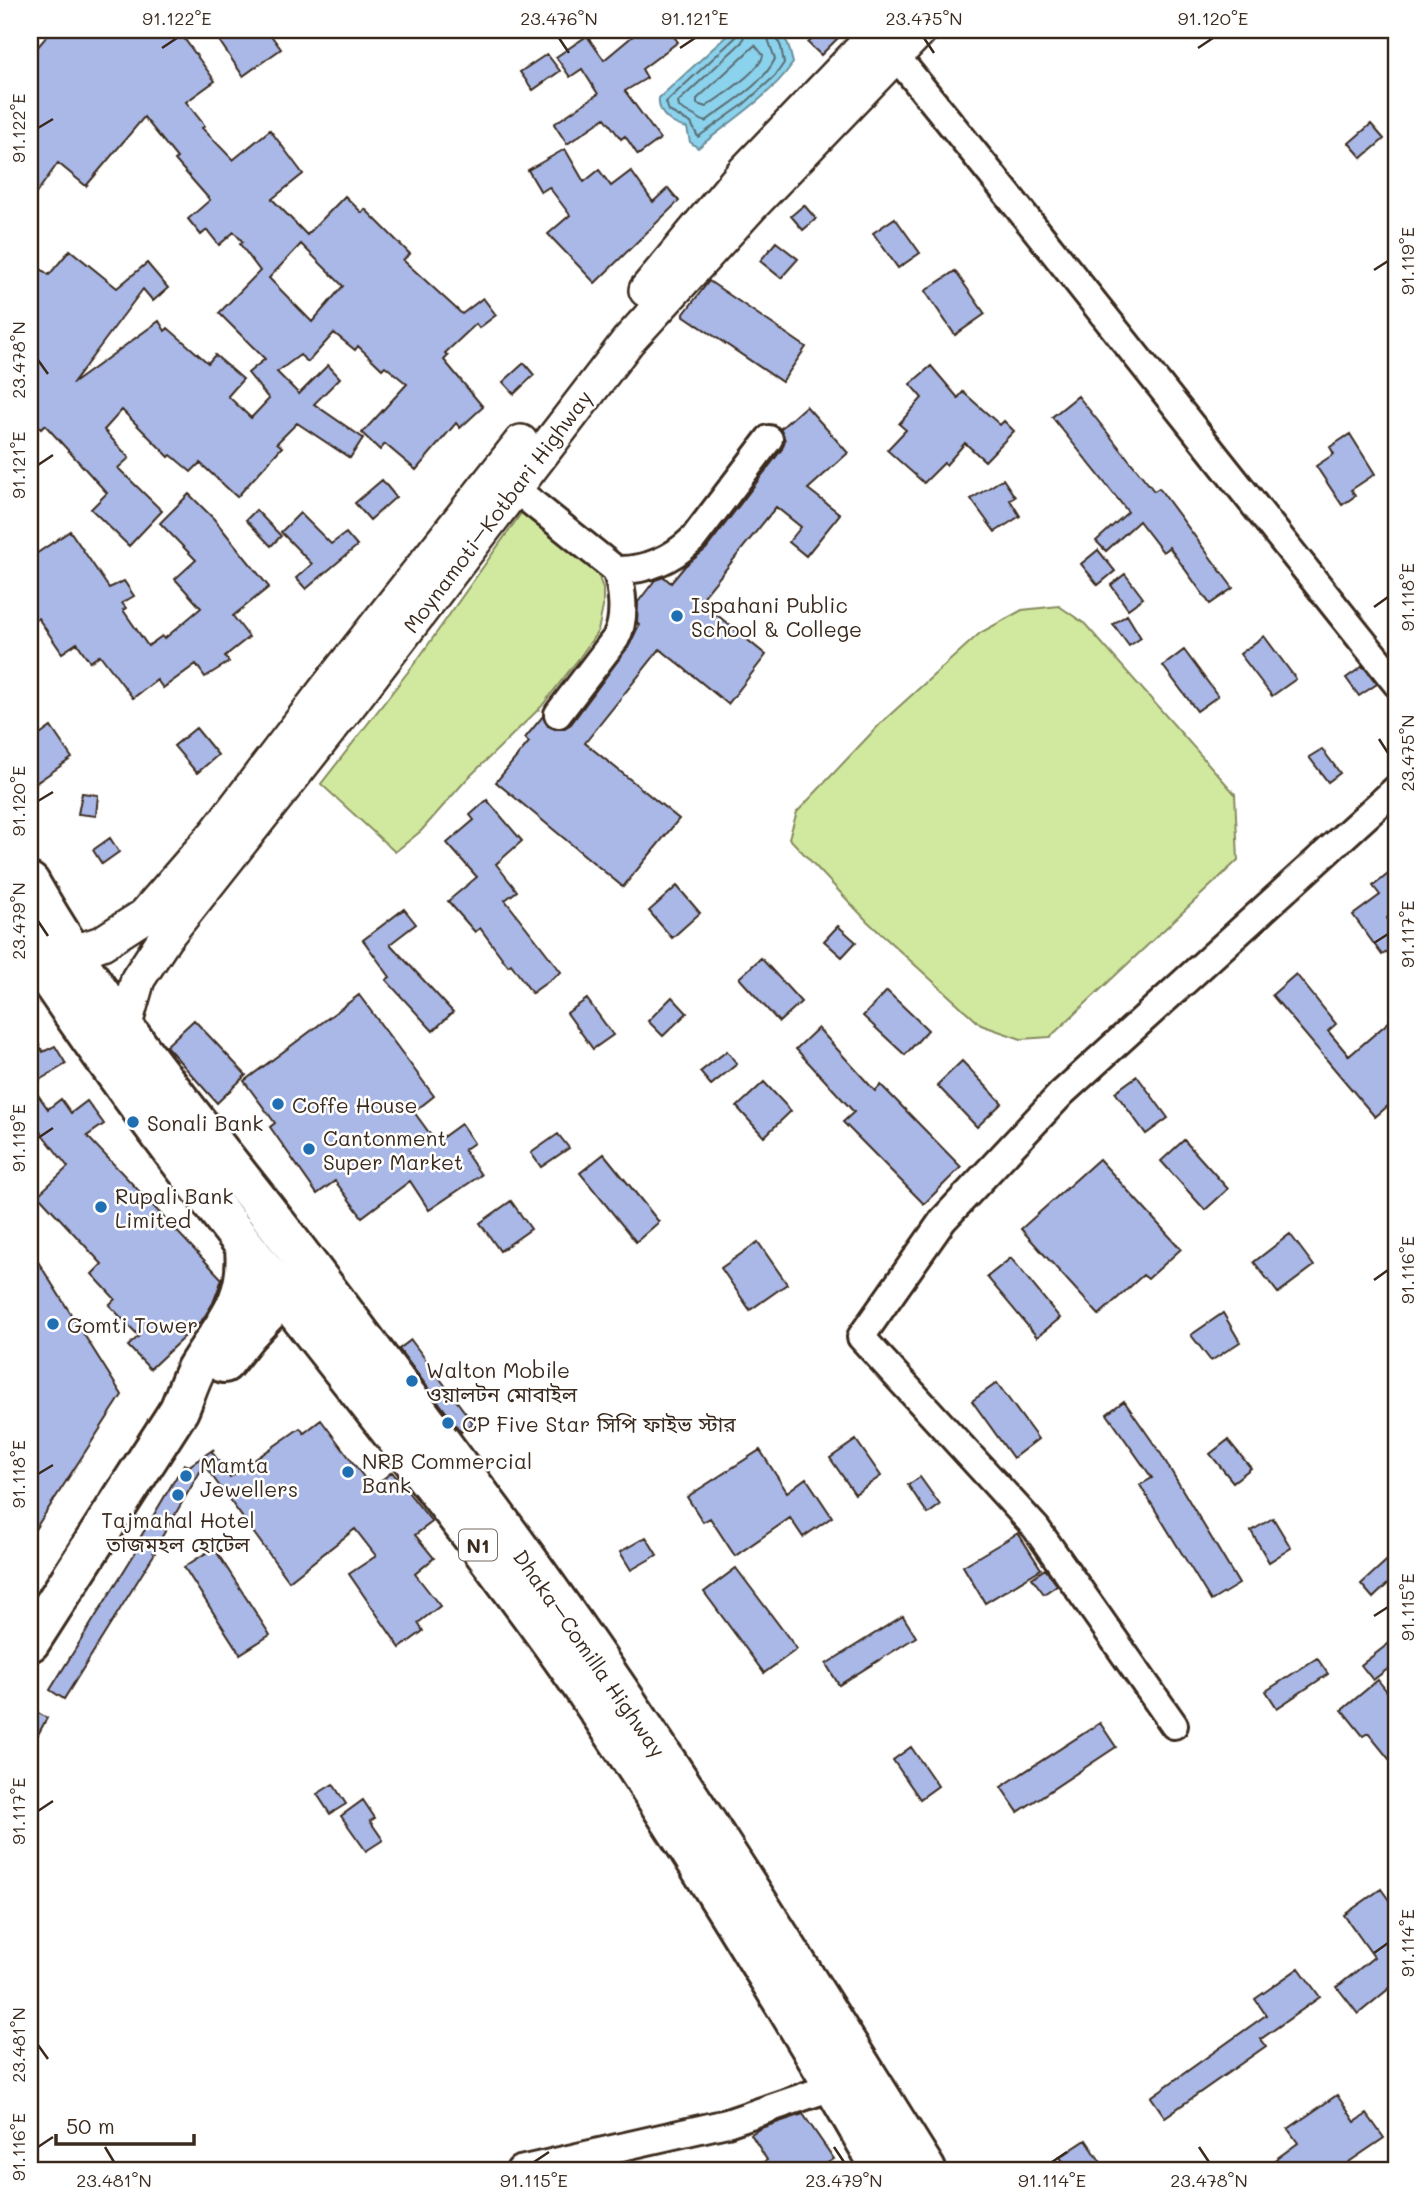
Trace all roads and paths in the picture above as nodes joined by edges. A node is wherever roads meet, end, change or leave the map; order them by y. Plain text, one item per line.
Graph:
1 (920, 30) edge
2 (888, 42) edge
3 (620, 335) junction
4 (769, 439) dead end
5 (514, 488) junction
6 (616, 570) junction
7 (1397, 684) edge
8 (558, 713) dead end
9 (1397, 788) edge
10 (30, 883) edge
11 (30, 950) edge
12 (72, 953) junction
13 (124, 1028) junction
14 (245, 1249) junction
15 (284, 1295) junction
16 (247, 1334) junction
17 (335, 1363) junction
18 (179, 1410) junction
19 (30, 1642) edge
20 (1174, 1725) dead end
21 (835, 2086) junction
22 (520, 2170) edge
23 (882, 2170) edge
24 (926, 2170) edge

1 - 2 main road, Moynamoti–Kotbari Highway
2 - 3 main road, Moynamoti–Kotbari Highway
2 - 7 street
3 - 5 main road, Moynamoti–Kotbari Highway
3 - 12 main road, Moynamoti–Kotbari Highway
4 - 6 street
5 - 6 street
5 - 13 main road, Moynamoti–Kotbari Highway
6 - 8 street
9 - 20 street
10 - 12 highway, Dhaka–Comilla Highway / N1
11 - 14 highway, Dhaka–Comilla Highway / N1
12 - 13 highway, Dhaka–Comilla Highway / N1
13 - 24 highway, Dhaka–Comilla Highway / N1
14 - 15 highway, Dhaka–Comilla Highway / N1
14 - 18 highway
15 - 16 highway
15 - 17 highway, Dhaka–Comilla Highway / N1
16 - 17 highway
16 - 18 highway
17 - 21 highway, Dhaka–Comilla Highway / N1
18 - 19 highway
21 - 22 street
21 - 23 highway, Dhaka–Comilla Highway / N1

